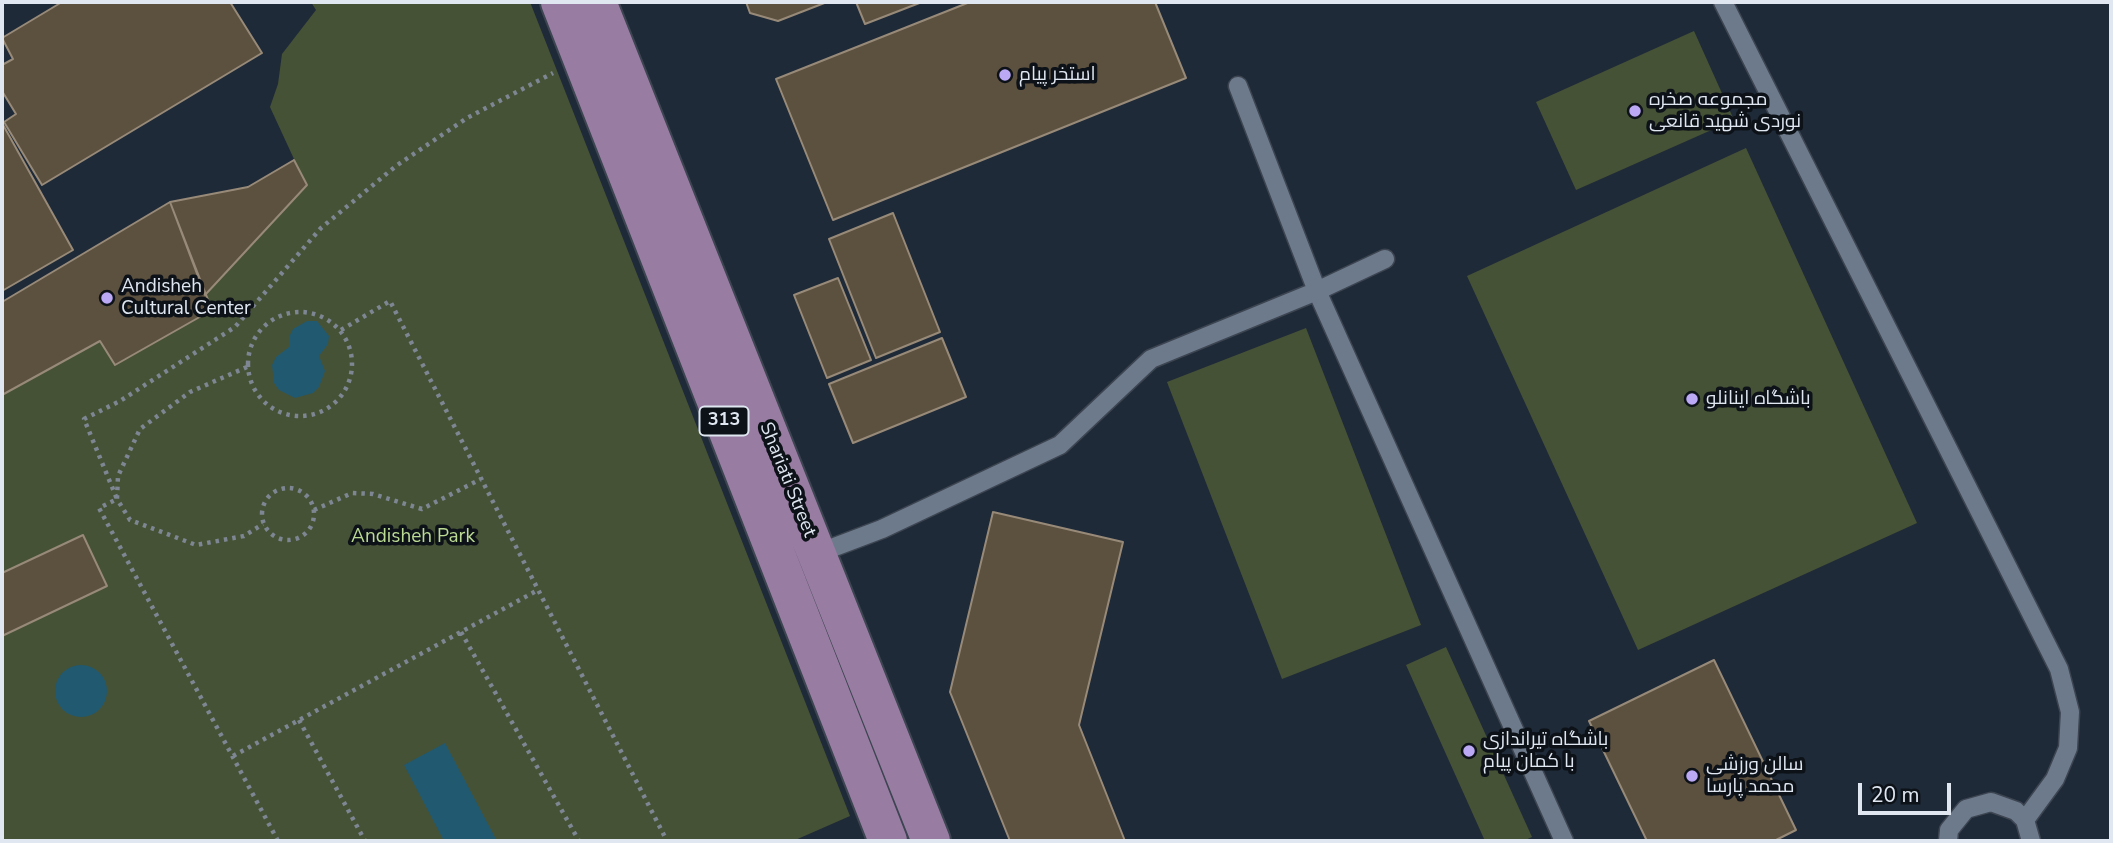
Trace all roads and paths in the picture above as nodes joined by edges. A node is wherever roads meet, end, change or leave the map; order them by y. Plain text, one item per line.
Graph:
1 (560, 2) edge
2 (597, 2) edge
3 (1723, 2) edge
4 (582, 57) junction
5 (1238, 86) dead end
6 (1385, 258) dead end
7 (1317, 291) junction
8 (341, 330) junction
9 (247, 367) junction
10 (481, 479) junction
11 (117, 499) junction
12 (314, 510) junction
13 (263, 524) junction
14 (816, 554) junction
15 (538, 590) junction
16 (461, 632) junction
17 (299, 720) junction
18 (233, 756) junction
19 (2025, 820) junction
20 (278, 841) edge
21 (366, 841) edge
22 (579, 841) edge
23 (667, 841) edge
24 (888, 841) edge
25 (931, 841) edge
26 (1564, 841) edge
27 (1948, 841) edge
28 (2031, 841) edge

1 - 4 main road, Shariati Street / 313
2 - 14 main road, Shariati Street / 313
3 - 19 lane
4 - 11 path
4 - 24 main road, Shariati Street / 313
5 - 7 lane
6 - 7 lane
7 - 14 lane
7 - 26 lane
8 - 9 path
8 - 9 path
8 - 10 path
9 - 11 path
10 - 12 path
10 - 15 path
11 - 13 path
11 - 18 path
12 - 13 path
12 - 13 path
14 - 25 main road, Shariati Street / 313
15 - 16 path
15 - 23 path
16 - 17 path
16 - 22 path
17 - 18 path
17 - 21 path
18 - 20 path
19 - 27 lane
19 - 28 lane

